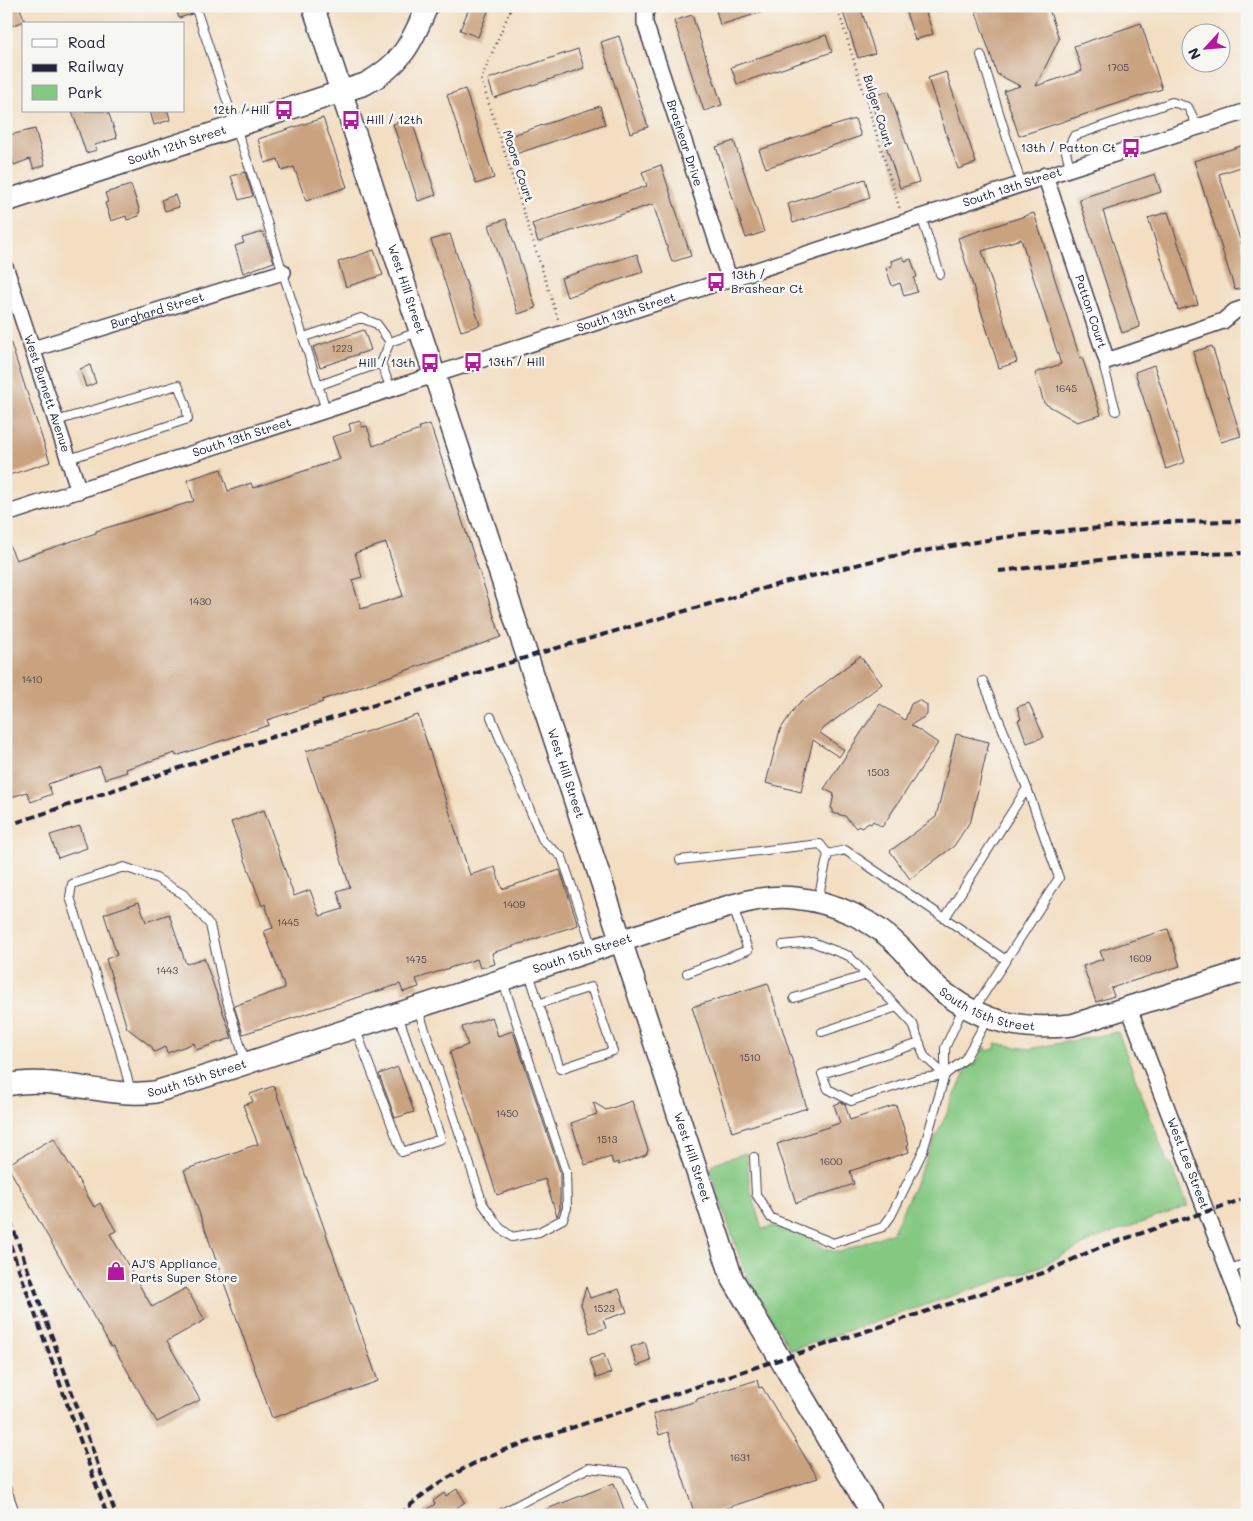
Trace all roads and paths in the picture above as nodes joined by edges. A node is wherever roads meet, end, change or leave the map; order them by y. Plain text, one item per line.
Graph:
1 (195, 6) edge
2 (313, 6) edge
3 (427, 6) edge
4 (512, 6) edge
5 (648, 6) edge
6 (837, 6) edge
7 (981, 55) dead end
8 (342, 91) junction
9 (1247, 111) edge
10 (235, 126) junction
11 (1198, 127) junction
12 (1070, 167) junction
13 (1045, 175) junction
14 (1021, 183) junction
15 (6, 201) edge
16 (920, 216) junction
17 (903, 221) junction
18 (6, 269) edge
19 (282, 272) junction
20 (940, 274) dead end
21 (729, 278) junction
22 (1247, 307) edge
23 (420, 332) junction
24 (562, 333) junction
25 (304, 337) junction
26 (390, 342) junction
27 (33, 349) junction
28 (1107, 361) junction
29 (381, 363) junction
30 (434, 375) junction
31 (320, 385) junction
32 (391, 389) junction
33 (326, 410) junction
34 (1116, 411) dead end
35 (56, 421) junction
36 (69, 458) junction
37 (79, 491) junction
38 (6, 514) edge
39 (983, 681) dead end
40 (491, 717) dead end
41 (1028, 788) junction
42 (828, 854) junction
43 (680, 860) dead end
44 (817, 901) junction
45 (733, 905) junction
46 (945, 918) junction
47 (621, 940) junction
48 (783, 945) dead end
49 (593, 950) junction
50 (1006, 960) junction
51 (1247, 970) edge
52 (528, 971) junction
53 (687, 973) dead end
54 (867, 975) junction
55 (502, 980) junction
56 (794, 998) dead end
57 (538, 1004) junction
58 (897, 1007) junction
59 (1129, 1008) junction
60 (408, 1010) junction
61 (975, 1012) junction
62 (355, 1028) junction
63 (822, 1032) dead end
64 (920, 1043) junction
65 (245, 1063) junction
66 (945, 1076) junction
67 (6, 1085) edge
68 (132, 1094) junction
69 (754, 1157) dead end
70 (1247, 1263) edge
71 (1228, 1270) junction
72 (1247, 1319) edge
73 (6, 1487) edge
74 (507, 1512) edge
75 (16, 1515) edge
76 (498, 1515) edge
77 (646, 1515) edge
78 (873, 1515) edge

1 - 10 lane
2 - 8 street, West Hill Street
3 - 8 street, South 12th Street
4 - 24 path, Moore Court
5 - 21 street, Brashear Drive
6 - 17 path, Bulger Court
7 - 14 lane
8 - 10 street, South 12th Street
8 - 23 street, West Hill Street
9 - 11 street, South 13th Street
10 - 15 street, South 12th Street
10 - 19 lane
11 - 12 street, South 13th Street
11 - 12 lane
12 - 13 street, South 13th Street
13 - 14 street, South 13th Street
13 - 28 street, Patton Court
14 - 16 street, South 13th Street
16 - 17 street, South 13th Street
16 - 20 lane
17 - 21 street, South 13th Street
18 - 27 street, West Burnett Avenue
19 - 25 lane
19 - 27 street, Burghard Street
21 - 24 street, South 13th Street
22 - 28 street, Patton Court
23 - 26 lane
23 - 30 street, West Hill Street
24 - 30 street, South 13th Street
25 - 26 lane
25 - 31 lane
26 - 29 lane
27 - 35 street, West Burnett Avenue
28 - 34 lane
29 - 31 lane
29 - 32 lane
30 - 32 street, South 13th Street
30 - 47 street, West Hill Street
31 - 33 lane
32 - 33 street, South 13th Street
33 - 37 street, South 13th Street
35 - 36 street, West Burnett Avenue
35 - 36 lane
36 - 37 street, West Burnett Avenue
37 - 38 street, South 13th Street
39 - 41 lane
40 - 49 lane
41 - 46 lane
41 - 50 lane
42 - 43 lane
42 - 44 lane
42 - 46 lane
44 - 45 street, South 15th Street
44 - 61 street, South 15th Street
45 - 47 street, South 15th Street
45 - 53 lane
46 - 50 lane
47 - 49 street, South 15th Street
47 - 78 street, West Hill Street
48 - 54 lane
49 - 52 street, South 15th Street
50 - 61 lane
51 - 59 street, South 15th Street
52 - 55 street, South 15th Street
52 - 57 lane
54 - 56 lane
54 - 58 lane
55 - 60 street, South 15th Street
55 - 60 lane
57 - 57 lane
58 - 63 lane
58 - 64 lane
59 - 61 street, South 15th Street
59 - 71 street, West Lee Street
60 - 62 street, South 15th Street
60 - 62 lane
61 - 66 lane
61 - 66 lane
62 - 65 street, South 15th Street
64 - 66 lane
64 - 66 lane
65 - 68 street, South 15th Street
65 - 68 lane
66 - 69 lane
67 - 68 street, South 15th Street
70 - 71 lane
71 - 72 street, West Lee Street
73 - 75 lane
74 - 76 lane
74 - 77 lane

